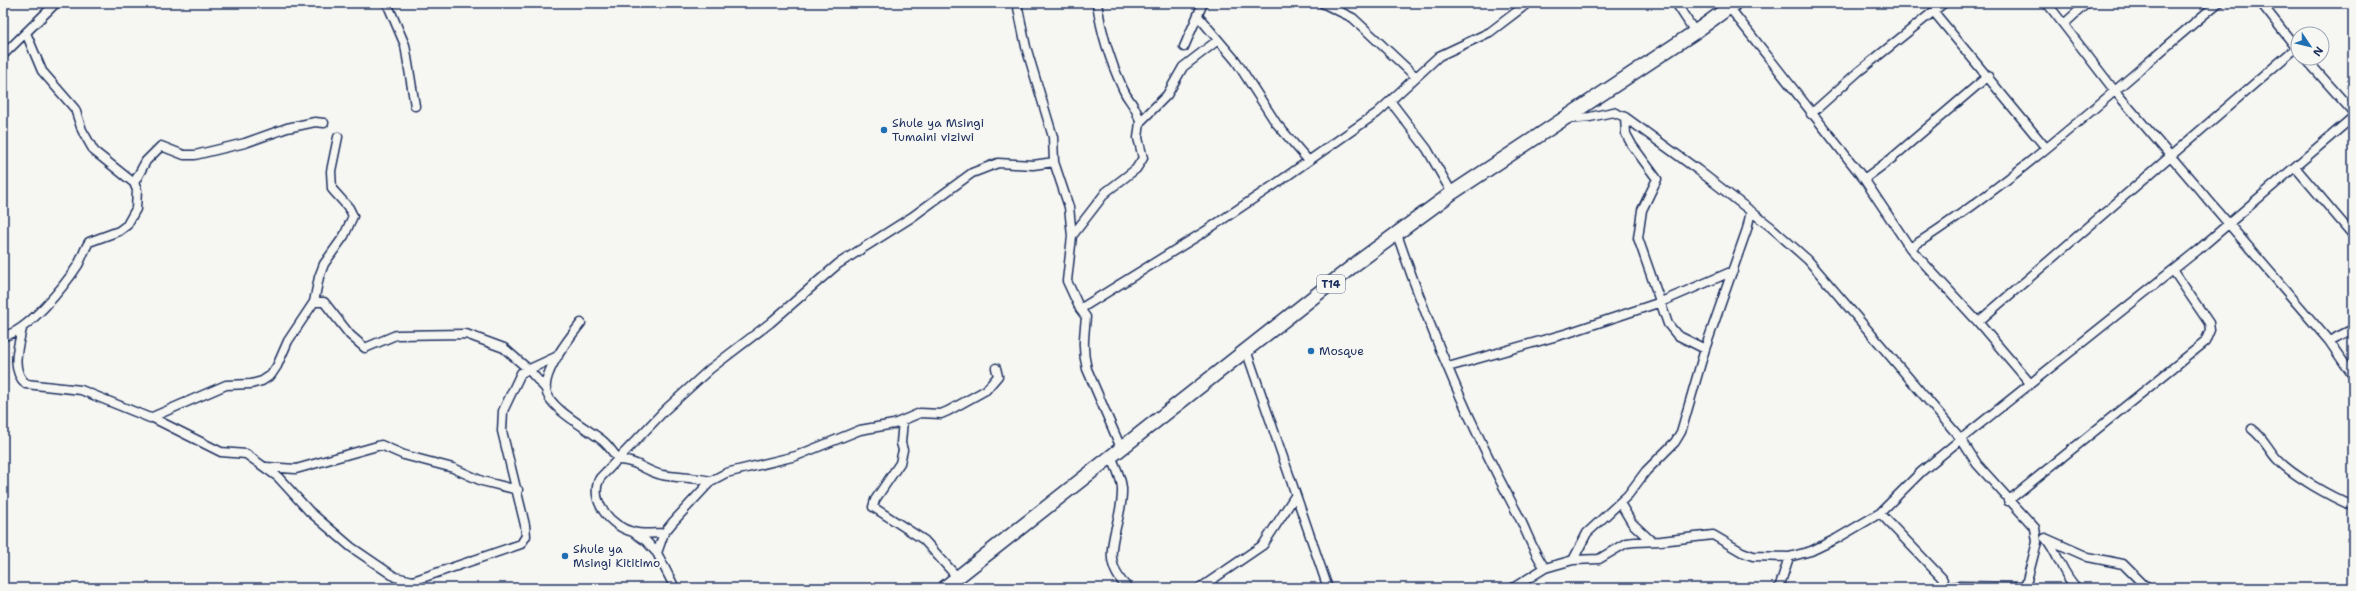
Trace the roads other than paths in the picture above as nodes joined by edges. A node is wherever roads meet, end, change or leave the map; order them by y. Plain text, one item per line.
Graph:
1 (56, 3) edge
2 (387, 3) edge
3 (1017, 3) edge
4 (1096, 3) edge
5 (1203, 3) edge
6 (1322, 3) edge
7 (1528, 3) edge
8 (1676, 3) edge
9 (1944, 3) edge
10 (2047, 3) edge
11 (2218, 3) edge
12 (2261, 3) edge
13 (2084, 4) edge
14 (1732, 5) edge
15 (1934, 12) junction
16 (1198, 16) junction
17 (2064, 24) junction
18 (1695, 32) junction
19 (26, 34) junction
20 (1218, 40) junction
21 (2290, 40) edge
22 (1184, 47) dead end
23 (3, 55) edge
24 (2290, 55) edge
25 (2312, 66) edge
26 (1988, 76) junction
27 (1416, 77) junction
28 (2114, 90) junction
29 (1392, 102) junction
30 (415, 106) dead end
31 (2353, 112) edge
32 (1811, 114) junction
33 (1625, 117) junction
34 (2353, 117) edge
35 (1562, 119) junction
36 (1140, 122) junction
37 (324, 123) dead end
38 (338, 136) dead end
39 (2046, 148) junction
40 (2170, 155) junction
41 (1308, 160) junction
42 (1054, 162) junction
43 (2295, 167) junction
44 (1864, 179) junction
45 (134, 183) junction
46 (1452, 193) junction
47 (1751, 211) junction
48 (2229, 223) junction
49 (1397, 234) junction
50 (2352, 234) edge
51 (1072, 236) junction
52 (1910, 248) junction
53 (2173, 270) junction
54 (1733, 271) junction
55 (314, 302) junction
56 (1661, 302) junction
57 (1080, 309) junction
58 (1978, 322) junction
59 (581, 323) dead end
60 (22, 329) junction
61 (2353, 329) edge
62 (3, 336) edge
63 (2329, 341) junction
64 (1705, 349) junction
65 (1246, 350) junction
66 (558, 356) junction
67 (1448, 367) junction
68 (996, 368) dead end
69 (528, 369) junction
70 (2353, 376) edge
71 (2029, 382) junction
72 (546, 389) junction
73 (153, 418) junction
74 (903, 420) junction
75 (2252, 429) dead end
76 (1960, 439) junction
77 (1121, 448) junction
78 (1111, 456) junction
79 (618, 460) junction
80 (266, 467) junction
81 (712, 482) junction
82 (518, 490) junction
83 (1295, 496) junction
84 (2008, 501) junction
85 (1620, 503) junction
86 (2353, 506) edge
87 (1880, 513) junction
88 (632, 532) junction
89 (664, 532) junction
90 (2037, 532) junction
91 (2045, 538) junction
92 (1650, 540) junction
93 (657, 553) junction
94 (1789, 558) junction
95 (1574, 560) junction
96 (1546, 568) junction
97 (957, 577) junction
98 (2025, 587) edge
99 (675, 588) edge
100 (944, 588) edge
101 (1128, 588) edge
102 (1200, 588) edge
103 (1328, 588) edge
104 (1513, 588) edge
105 (1779, 588) edge
106 (1946, 588) edge
107 (2078, 588) edge
108 (2147, 588) edge

1 - 19 street
2 - 30 street
3 - 42 street
4 - 36 street
5 - 16 street
6 - 27 street
7 - 27 street
8 - 18 street
9 - 15 street
10 - 17 street
11 - 28 street
12 - 21 street
13 - 17 street
14 - 18 highway, T14
14 - 32 street
15 - 26 street
15 - 32 street
16 - 20 street
16 - 22 street
17 - 28 street
18 - 35 highway, T14
19 - 23 street
19 - 45 street
20 - 36 street
20 - 41 street
24 - 40 street
25 - 31 street
26 - 39 street
26 - 44 street
27 - 29 street
28 - 39 street
28 - 40 street
29 - 41 street
29 - 46 street
32 - 44 street
33 - 35 street
33 - 47 street
33 - 56 street
34 - 43 street
35 - 46 highway, T14
36 - 51 street
37 - 45 street
38 - 55 street
39 - 52 street
40 - 48 street
40 - 58 street
41 - 57 street
42 - 51 street
42 - 79 street
43 - 48 street
43 - 50 street
44 - 52 street
45 - 60 street
46 - 49 highway, T14
47 - 54 street
47 - 76 street
48 - 53 street
48 - 63 street
49 - 65 highway, T14
49 - 67 street
51 - 57 street
52 - 58 street
53 - 71 street
53 - 84 street
54 - 56 street
54 - 64 street
55 - 69 street
55 - 73 street
56 - 64 street
56 - 67 street
57 - 77 street
58 - 71 street
59 - 66 street
60 - 62 street
60 - 73 street
61 - 63 street
63 - 70 street
64 - 85 street
65 - 77 highway, T14
65 - 83 street
66 - 69 street
66 - 72 street
67 - 96 street
68 - 74 street
69 - 72 street
69 - 82 street
71 - 76 street
72 - 79 street
73 - 80 street
74 - 81 street
74 - 97 street
75 - 86 street
76 - 84 street
76 - 87 street
77 - 78 highway, T14
78 - 97 highway, T14
78 - 101 street
79 - 81 street
79 - 88 street
80 - 82 street
80 - 82 street
81 - 89 street
83 - 102 street
83 - 103 street
84 - 90 street
85 - 92 street
85 - 95 street
87 - 94 street
87 - 106 street
88 - 89 street
88 - 93 street
89 - 93 street
90 - 91 street
90 - 98 street
91 - 107 street
91 - 108 street
92 - 94 street
92 - 95 street
93 - 99 street
94 - 105 street
95 - 96 street
96 - 104 street
97 - 100 highway, T14
98 - 106 street

